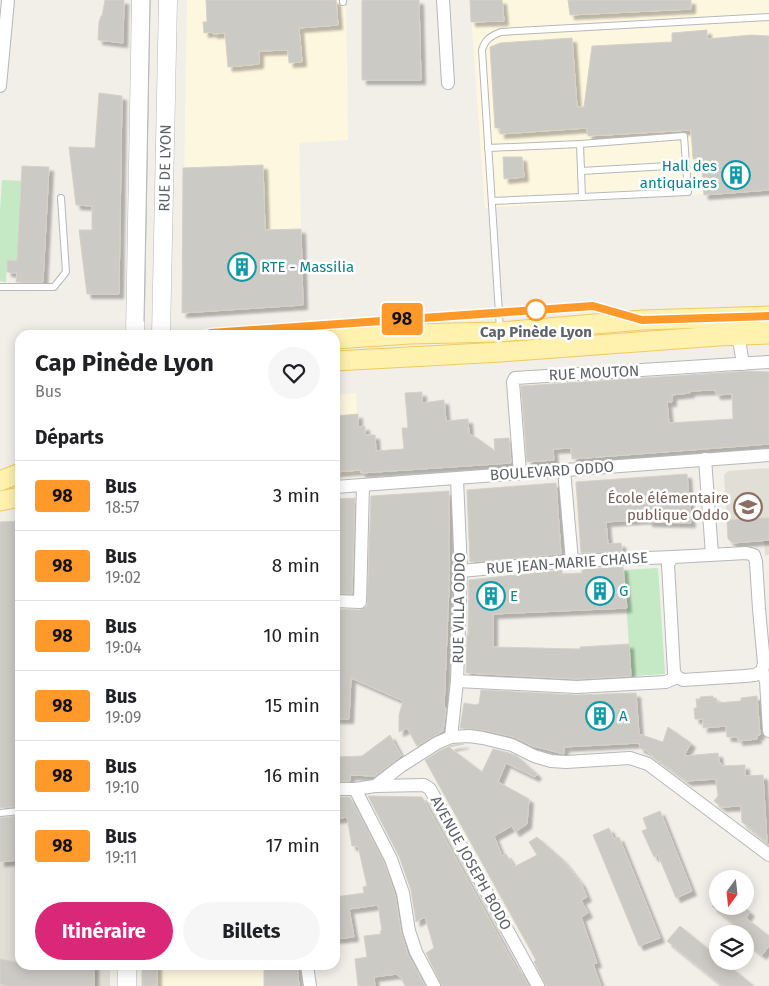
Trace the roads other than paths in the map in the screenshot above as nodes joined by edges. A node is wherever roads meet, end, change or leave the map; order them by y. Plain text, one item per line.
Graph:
1 (8, 0) edge
2 (141, 0) edge
3 (168, 0) edge
4 (443, 0) edge
5 (769, 17) edge
6 (448, 82) dead end
7 (0, 86) edge
8 (580, 144) junction
9 (488, 148) junction
10 (686, 165) junction
11 (581, 171) junction
12 (582, 197) junction
13 (61, 198) dead end
14 (492, 201) junction
15 (0, 287) edge
16 (499, 313) junction
17 (769, 316) edge
18 (728, 318) junction
19 (642, 320) junction
20 (135, 330) edge
21 (161, 330) edge
22 (254, 330) edge
23 (500, 332) junction
24 (769, 334) edge
25 (739, 335) junction
26 (340, 339) edge
27 (501, 352) junction
28 (340, 360) edge
29 (769, 362) edge
30 (743, 364) junction
31 (769, 455) edge
32 (705, 459) junction
33 (564, 470) junction
34 (520, 473) junction
35 (15, 476) edge
36 (457, 479) junction
37 (0, 481) edge
38 (363, 485) junction
39 (340, 487) edge
40 (15, 497) edge
41 (0, 501) edge
42 (712, 554) junction
43 (673, 556) junction
44 (572, 561) junction
45 (461, 571) junction
46 (340, 602) edge
47 (765, 624) edge
48 (762, 670) junction
49 (677, 677) junction
50 (457, 681) junction
51 (769, 731) edge
52 (451, 737) junction
53 (375, 786) junction
54 (340, 788) edge
55 (355, 789) junction
56 (15, 812) edge
57 (0, 813) edge
58 (769, 855) edge
59 (127, 970) edge
60 (308, 970) edge
61 (127, 986) edge
62 (310, 986) edge
63 (434, 986) edge
64 (538, 986) edge

1 - 7 street
2 - 20 street, RUE DE LYON
3 - 21 street, RUE DE LYON
4 - 6 street
5 - 9 lane
8 - 9 lane
8 - 10 lane
8 - 11 lane
9 - 14 lane
10 - 11 lane
10 - 12 lane
11 - 12 lane
12 - 14 lane
13 - 15 lane
14 - 16 lane
16 - 19 lane
16 - 22 lane
16 - 23 lane
17 - 18 main road
18 - 19 main road
18 - 25 street
19 - 23 main road
23 - 26 main road
23 - 27 lane
24 - 25 main road
25 - 27 main road
25 - 30 street
27 - 28 main road
29 - 30 street, RUE MOUTON
30 - 34 street, RUE MOUTON
31 - 32 street, BOULEVARD ODDO
32 - 33 street, BOULEVARD ODDO
32 - 42 street
33 - 34 street, BOULEVARD ODDO
33 - 44 street
34 - 36 street, BOULEVARD ODDO
35 - 37 main road
36 - 38 street, BOULEVARD ODDO
36 - 45 street, RUE VILLA ODDO
38 - 39 street, BOULEVARD ODDO
38 - 46 street
40 - 41 main road
42 - 43 street, RUE JEAN-MARIE CHAISE
42 - 47 street, RUE JEAN-MARIE CHAISE
43 - 44 street, RUE JEAN-MARIE CHAISE
43 - 49 street
44 - 45 street, RUE JEAN-MARIE CHAISE
45 - 50 street, RUE VILLA ODDO
47 - 48 street
48 - 49 street
48 - 51 street
49 - 50 street
50 - 52 street, RUE VILLA ODDO
52 - 53 street
52 - 58 street
53 - 55 street
53 - 64 street, AVENUE JOSEPH BODO
54 - 55 street
55 - 63 street
56 - 57 lane
59 - 61 street
60 - 62 street

